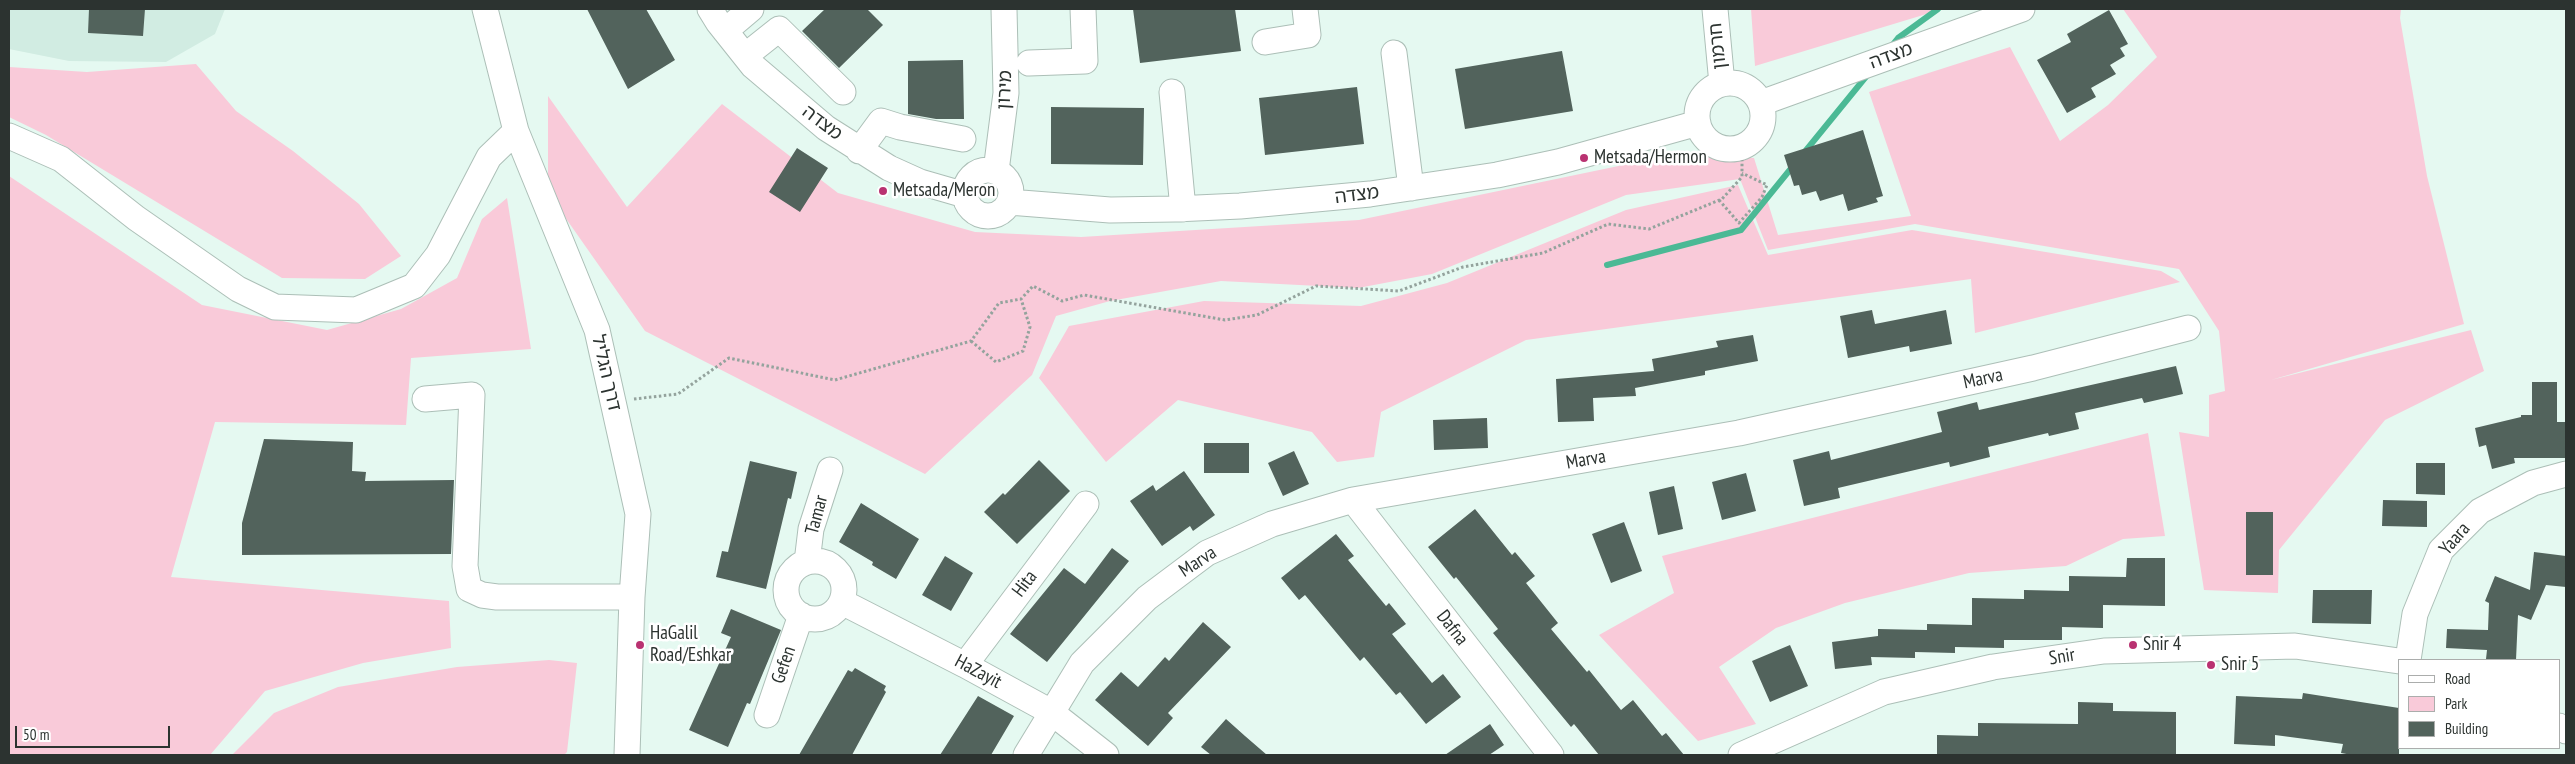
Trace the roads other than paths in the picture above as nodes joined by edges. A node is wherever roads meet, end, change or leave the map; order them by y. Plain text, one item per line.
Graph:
1 (485, 9) edge
2 (710, 9) edge
3 (751, 9) edge
4 (1004, 9) edge
5 (1083, 9) edge
6 (1305, 9) edge
7 (1715, 9) edge
8 (2022, 9) edge
9 (725, 31) junction
10 (1265, 42) dead end
11 (1394, 53) dead end
12 (745, 56) junction
13 (1029, 63) dead end
14 (1722, 84) junction
15 (843, 92) dead end
16 (1172, 92) dead end
17 (1761, 103) junction
18 (1698, 123) junction
19 (516, 131) junction
20 (9, 136) edge
21 (963, 138) dead end
22 (859, 150) junction
23 (996, 171) junction
24 (1411, 188) junction
25 (965, 195) junction
26 (1009, 202) junction
27 (1184, 209) junction
28 (2188, 328) dead end
29 (425, 399) dead end
30 (830, 470) dead end
31 (2566, 474) edge
32 (1353, 500) junction
33 (1086, 504) dead end
34 (807, 562) junction
35 (632, 597) junction
36 (842, 602) junction
37 (801, 615) junction
38 (2408, 659) edge
39 (2398, 661) edge
40 (965, 665) junction
41 (1052, 712) junction
42 (767, 715) dead end
43 (628, 755) edge
44 (1026, 755) edge
45 (1106, 755) edge
46 (1551, 755) edge
47 (1741, 755) edge

1 - 19 street, דרך הגליל
2 - 9 street, מצדה
3 - 9 street
4 - 23 street, מירון
5 - 13 street
6 - 10 street
7 - 14 street, חרמון
8 - 17 street, מצדה
9 - 12 street, מצדה
11 - 24 street
12 - 15 street
12 - 22 street, מצדה
14 - 17 street
14 - 18 street
16 - 27 street
17 - 18 street
18 - 24 street, מצדה
19 - 20 street
19 - 35 street, דרך הגליל
21 - 22 street
22 - 25 street, מצדה
23 - 25 street
23 - 26 street
24 - 27 street, מצדה
25 - 26 street
26 - 27 street, מצדה
28 - 32 street, Marva
29 - 35 street
30 - 34 street, Tamar
31 - 38 street, Yaara
32 - 41 street, Marva
32 - 46 street, Dafna
33 - 40 street, Hita
34 - 36 street
34 - 37 street
35 - 43 street, דרך הגליל
36 - 37 street
36 - 40 street, HaZayit
37 - 42 street, Gefen
39 - 47 street, Snir
40 - 41 street, HaZayit
41 - 44 street, Marva
41 - 45 street, HaZayit

